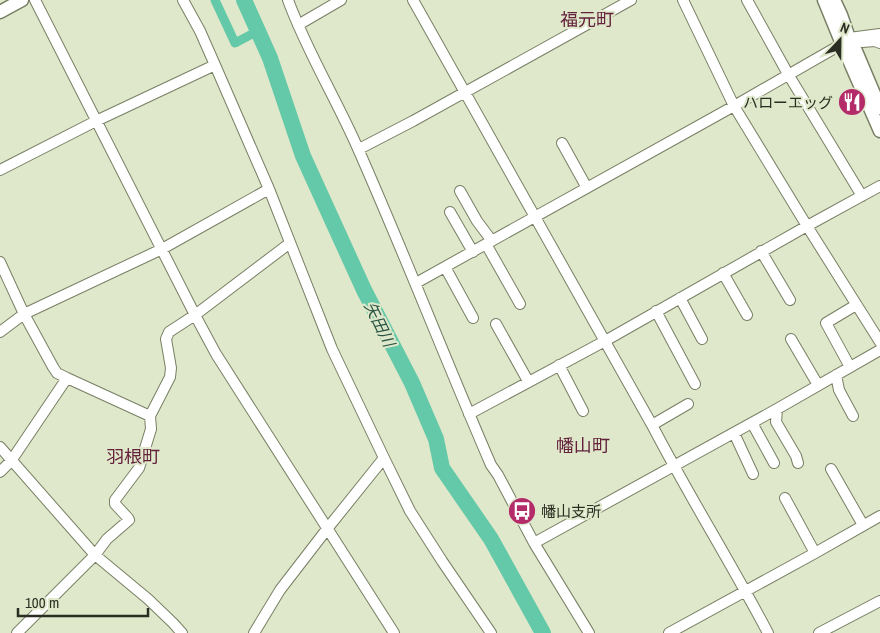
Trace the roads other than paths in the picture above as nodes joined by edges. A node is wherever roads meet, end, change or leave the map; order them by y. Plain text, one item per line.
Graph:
1 (22, 0) edge
2 (35, 0) edge
3 (183, 0) edge
4 (288, 0) edge
5 (341, 0) edge
6 (413, 0) edge
7 (631, 0) edge
8 (683, 0) edge
9 (747, 0) edge
10 (824, 0) edge
11 (834, 0) edge
12 (0, 12) edge
13 (298, 26) junction
14 (880, 34) edge
15 (848, 42) junction
16 (880, 43) edge
17 (215, 66) junction
18 (788, 74) junction
19 (464, 92) junction
20 (734, 106) junction
21 (880, 108) edge
22 (96, 121) junction
23 (880, 130) edge
24 (562, 143) dead end
25 (359, 149) junction
26 (0, 170) edge
27 (880, 186) edge
28 (587, 188) junction
29 (269, 189) junction
30 (460, 191) dead end
31 (862, 196) junction
32 (450, 212) dead end
33 (535, 217) junction
34 (807, 226) junction
35 (489, 242) junction
36 (290, 243) junction
37 (162, 249) junction
38 (762, 251) junction
39 (473, 252) junction
40 (0, 262) edge
41 (445, 267) junction
42 (723, 273) junction
43 (416, 283) junction
44 (680, 298) junction
45 (790, 300) dead end
46 (520, 304) dead end
47 (856, 305) junction
48 (656, 311) junction
49 (24, 314) junction
50 (195, 315) junction
51 (747, 315) dead end
52 (473, 318) dead end
53 (496, 324) dead end
54 (0, 332) edge
55 (702, 339) dead end
56 (791, 339) dead end
57 (605, 341) junction
58 (880, 342) edge
59 (880, 350) edge
60 (559, 365) junction
61 (850, 367) junction
62 (836, 375) junction
63 (68, 378) junction
64 (528, 381) junction
65 (695, 384) dead end
66 (818, 385) junction
67 (688, 404) dead end
68 (777, 409) junction
69 (583, 411) dead end
70 (469, 414) junction
71 (150, 416) junction
72 (853, 416) dead end
73 (752, 423) junction
74 (652, 425) junction
75 (734, 433) junction
76 (0, 447) edge
77 (384, 458) junction
78 (11, 461) junction
79 (774, 463) dead end
80 (798, 463) dead end
81 (674, 466) junction
82 (831, 469) dead end
83 (0, 472) edge
84 (753, 474) dead end
85 (785, 498) dead end
86 (880, 516) edge
87 (863, 525) junction
88 (327, 529) junction
89 (534, 543) junction
90 (815, 553) junction
91 (95, 556) junction
92 (746, 590) junction
93 (880, 601) edge
94 (673, 632) edge
95 (17, 633) edge
96 (182, 633) edge
97 (254, 633) edge
98 (394, 633) edge
99 (491, 633) edge
100 (589, 633) edge
101 (768, 633) edge
102 (819, 633) edge

1 - 12 main road
2 - 22 street
3 - 17 street
4 - 13 street
5 - 13 street
6 - 19 street
7 - 19 street
8 - 20 street
9 - 18 street
10 - 15 main road
11 - 15 main road
13 - 25 street
14 - 15 street
15 - 16 street
15 - 18 street
15 - 21 main road
15 - 23 main road
17 - 22 street
17 - 29 street
18 - 20 street
18 - 31 street
19 - 25 street
19 - 33 street
20 - 28 street
20 - 34 street
22 - 26 street
22 - 37 street
24 - 28 street
25 - 43 street
27 - 31 street
28 - 33 street
29 - 36 street
29 - 37 street
30 - 35 street
31 - 34 street
32 - 39 street
33 - 35 street
33 - 57 street
34 - 38 street
34 - 47 street
35 - 39 street
35 - 46 street
36 - 50 street
36 - 77 street
37 - 49 street
37 - 50 street
38 - 42 street
38 - 45 street
39 - 41 street
40 - 49 street
41 - 43 street
41 - 52 street
42 - 44 street
42 - 51 street
43 - 70 street
44 - 48 street
44 - 55 street
47 - 58 street
47 - 61 street
48 - 57 street
48 - 65 street
49 - 54 street
49 - 63 street
50 - 71 street
50 - 88 street
53 - 64 street
56 - 66 street
57 - 60 street
57 - 74 street
59 - 61 street
60 - 64 street
60 - 69 street
61 - 62 street
62 - 66 street
62 - 72 street
63 - 71 street
63 - 78 street
64 - 70 street
66 - 68 street
67 - 74 street
68 - 73 street
68 - 80 street
70 - 89 street
71 - 91 street
73 - 75 street
73 - 79 street
74 - 81 street
75 - 81 street
75 - 84 street
76 - 78 street
77 - 88 street
77 - 99 street
78 - 83 street
78 - 91 street
81 - 89 street
81 - 92 street
82 - 87 street
85 - 90 street
86 - 87 street
87 - 90 street
88 - 97 street
88 - 98 street
89 - 100 street
90 - 92 street
91 - 95 street
91 - 96 street
92 - 94 street
92 - 101 street
93 - 102 street

